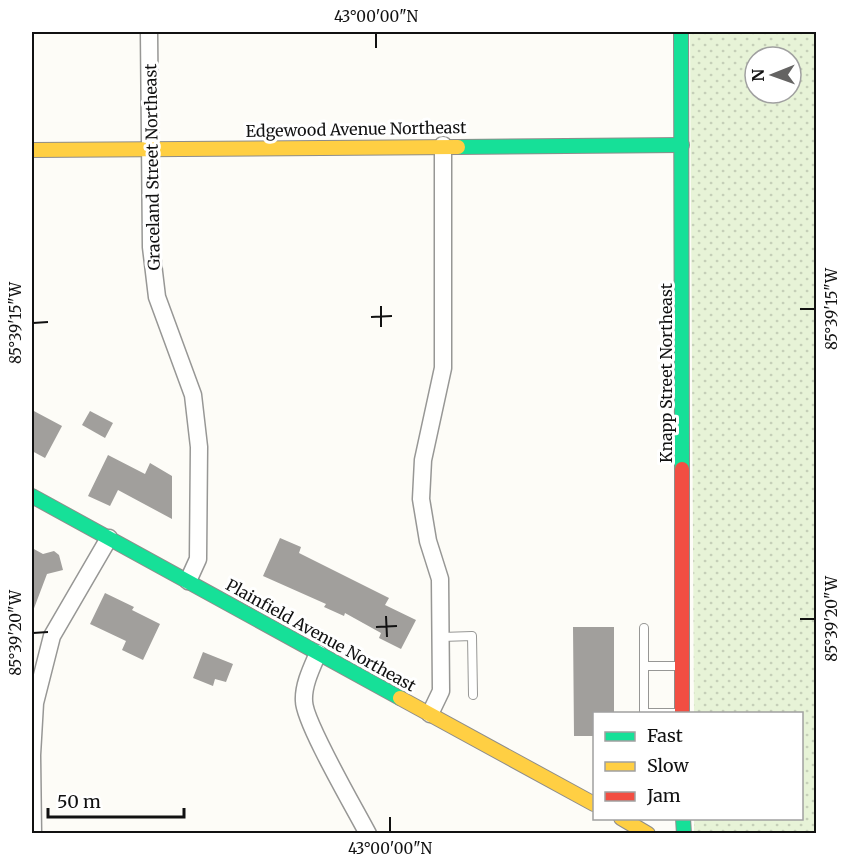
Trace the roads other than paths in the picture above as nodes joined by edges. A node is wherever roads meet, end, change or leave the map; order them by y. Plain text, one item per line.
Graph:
1 (149, 32) edge
2 (681, 32) edge
3 (443, 145) junction
4 (682, 145) junction
5 (150, 148) junction
6 (32, 150) edge
7 (32, 496) edge
8 (109, 538) junction
9 (188, 581) junction
10 (644, 628) dead end
11 (442, 637) junction
12 (318, 653) junction
13 (644, 666) junction
14 (682, 666) junction
15 (473, 695) dead end
16 (644, 712) edge
17 (682, 712) edge
18 (430, 714) junction
19 (593, 803) edge
20 (623, 820) edge
21 (33, 834) edge
22 (368, 834) edge
23 (648, 834) edge

1 - 5 street, Graceland Street Northeast
2 - 4 main road, Knapp Street Northeast
3 - 4 main road, Edgewood Avenue Northeast
3 - 5 main road, Edgewood Avenue Northeast
3 - 11 street
4 - 14 main road, Knapp Street Northeast
5 - 6 main road, Edgewood Avenue Northeast
5 - 9 street, Graceland Street Northeast
7 - 8 main road, Plainfield Avenue Northeast
8 - 9 main road, Plainfield Avenue Northeast
8 - 21 street
9 - 12 main road, Plainfield Avenue Northeast
10 - 13 lane
11 - 15 lane
11 - 18 street
12 - 18 main road, Plainfield Avenue Northeast
12 - 22 street
13 - 14 lane
13 - 16 lane
14 - 17 main road, Knapp Street Northeast
18 - 19 main road, Plainfield Avenue Northeast
20 - 23 main road

